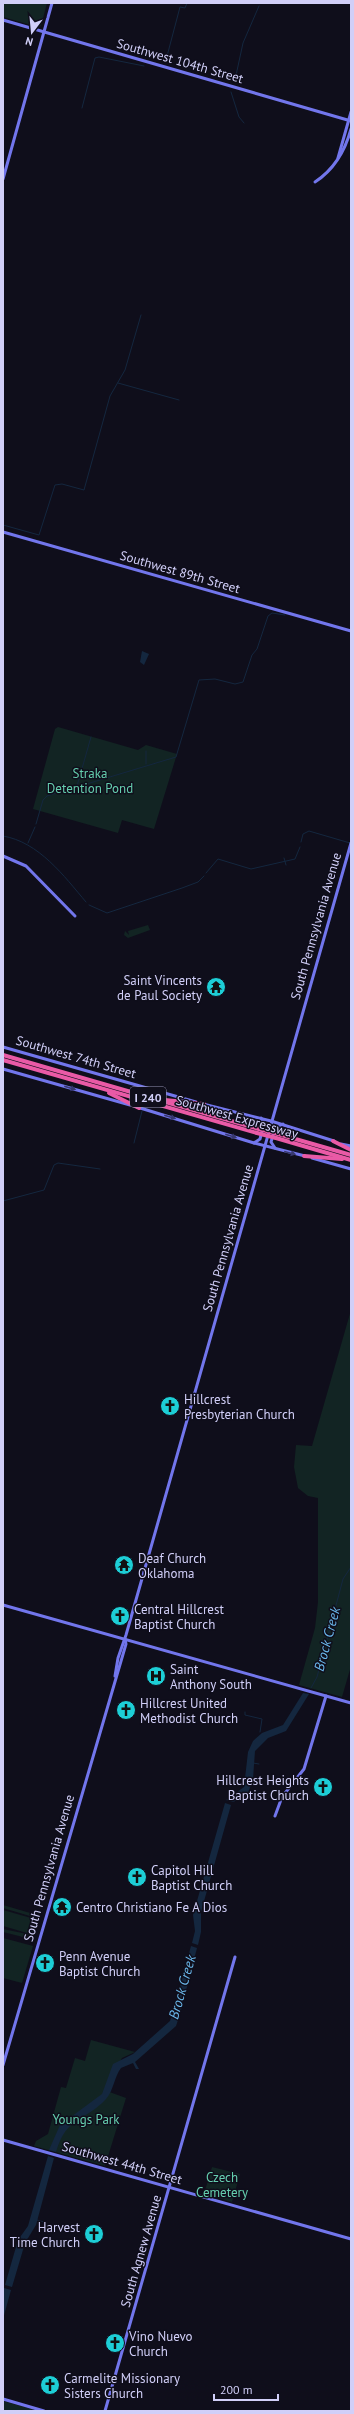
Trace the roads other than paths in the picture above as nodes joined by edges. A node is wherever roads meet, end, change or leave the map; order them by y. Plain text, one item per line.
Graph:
1 (52, 3) edge
2 (3, 20) edge
3 (44, 32) junction
4 (351, 112) edge
5 (349, 120) edge
6 (351, 129) edge
7 (338, 158) junction
8 (3, 179) edge
9 (315, 182) dead end
10 (3, 532) edge
11 (351, 631) edge
12 (351, 843) edge
13 (3, 856) edge
14 (75, 916) dead end
15 (3, 1047) edge
16 (3, 1055) edge
17 (3, 1060) edge
18 (3, 1069) edge
19 (104, 1089) junction
20 (159, 1100) junction
21 (204, 1104) junction
22 (139, 1108) junction
23 (261, 1118) junction
24 (271, 1121) junction
25 (283, 1124) junction
26 (258, 1131) junction
27 (277, 1136) junction
28 (333, 1141) junction
29 (254, 1143) junction
30 (264, 1146) junction
31 (351, 1146) edge
32 (276, 1149) junction
33 (351, 1150) edge
34 (351, 1155) edge
35 (304, 1156) junction
36 (351, 1160) edge
37 (351, 1169) edge
38 (3, 1605) edge
39 (125, 1639) junction
40 (326, 1696) junction
41 (351, 1704) edge
42 (275, 1816) dead end
43 (235, 1957) dead end
44 (3, 2065) edge
45 (3, 2140) edge
46 (169, 2187) junction
47 (351, 2239) edge
48 (3, 2400) edge
49 (44, 2411) edge
50 (105, 2411) edge

1 - 3 main road
2 - 3 main road, Southwest 104th Street
3 - 5 main road, Southwest 104th Street
3 - 8 main road
4 - 5 main road
5 - 7 main road
6 - 7 main road
7 - 9 main road
10 - 11 main road, Southwest 89th Street
12 - 24 main road, South Pennsylvania Avenue
13 - 14 main road
15 - 21 main road, Southwest 74th Street
16 - 20 highway, Southwest Expressway / I 240
17 - 19 highway, Southwest Expressway / I 240
18 -> 22 main road
19 - 22 highway
19 - 26 highway, Southwest Expressway / I 240
20 - 21 highway
20 - 26 highway, Southwest Expressway / I 240
21 - 23 main road, Southwest 74th Street
22 -> 29 main road
23 - 24 main road, Southwest 74th Street
23 - 29 main road
24 - 25 main road, Southwest 74th Street
24 - 30 main road, South Pennsylvania Avenue
25 - 28 main road, Southwest 74th Street
25 - 32 main road
26 - 27 highway, Southwest Expressway / I 240, bridge
27 - 34 highway, Southwest Expressway / I 240
27 - 36 highway, Southwest Expressway / I 240
28 - 31 main road, Southwest 74th Street
28 - 33 highway
29 - 30 main road
30 - 32 main road
30 - 39 main road, South Pennsylvania Avenue
32 -> 35 main road
35 - 36 highway
35 - 37 main road
38 - 39 main road
39 - 40 main road
39 - 44 main road, South Pennsylvania Avenue
40 - 41 main road
40 - 42 main road
43 - 46 main road, South Agnew Avenue
45 - 46 main road, Southwest 44th Street
46 - 47 main road, Southwest 44th Street
46 - 50 main road, South Agnew Avenue
48 - 49 main road

